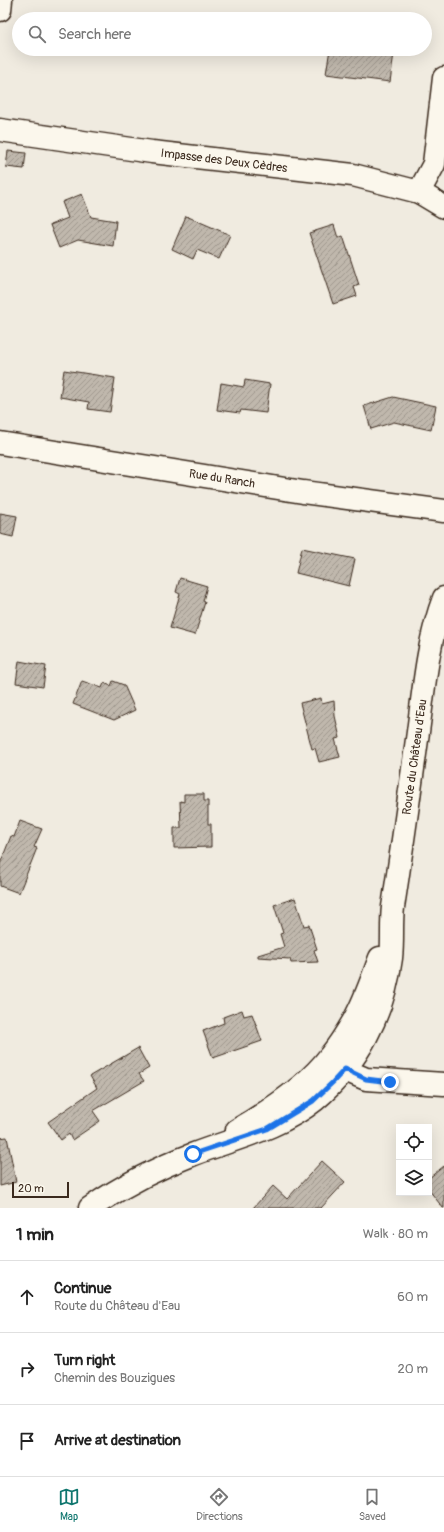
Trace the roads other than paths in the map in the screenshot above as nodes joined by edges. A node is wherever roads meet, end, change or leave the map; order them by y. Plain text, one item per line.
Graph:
1 (1, 0) edge
2 (0, 10) edge
3 (444, 78) edge
4 (0, 130) edge
5 (419, 192) junction
6 (444, 207) edge
7 (0, 443) edge
8 (444, 511) edge
9 (444, 598) edge
10 (338, 1063) junction
11 (444, 1084) edge
12 (90, 1208) edge

1 - 2 street
3 - 5 street
4 - 5 street, Impasse des Deux Cèdres
5 - 6 street, Impasse des Deux Cèdres
7 - 8 street, Rue du Ranch
9 - 10 street, Route du Château d'Eau
10 - 11 street
10 - 12 street, Route du Château d'Eau

